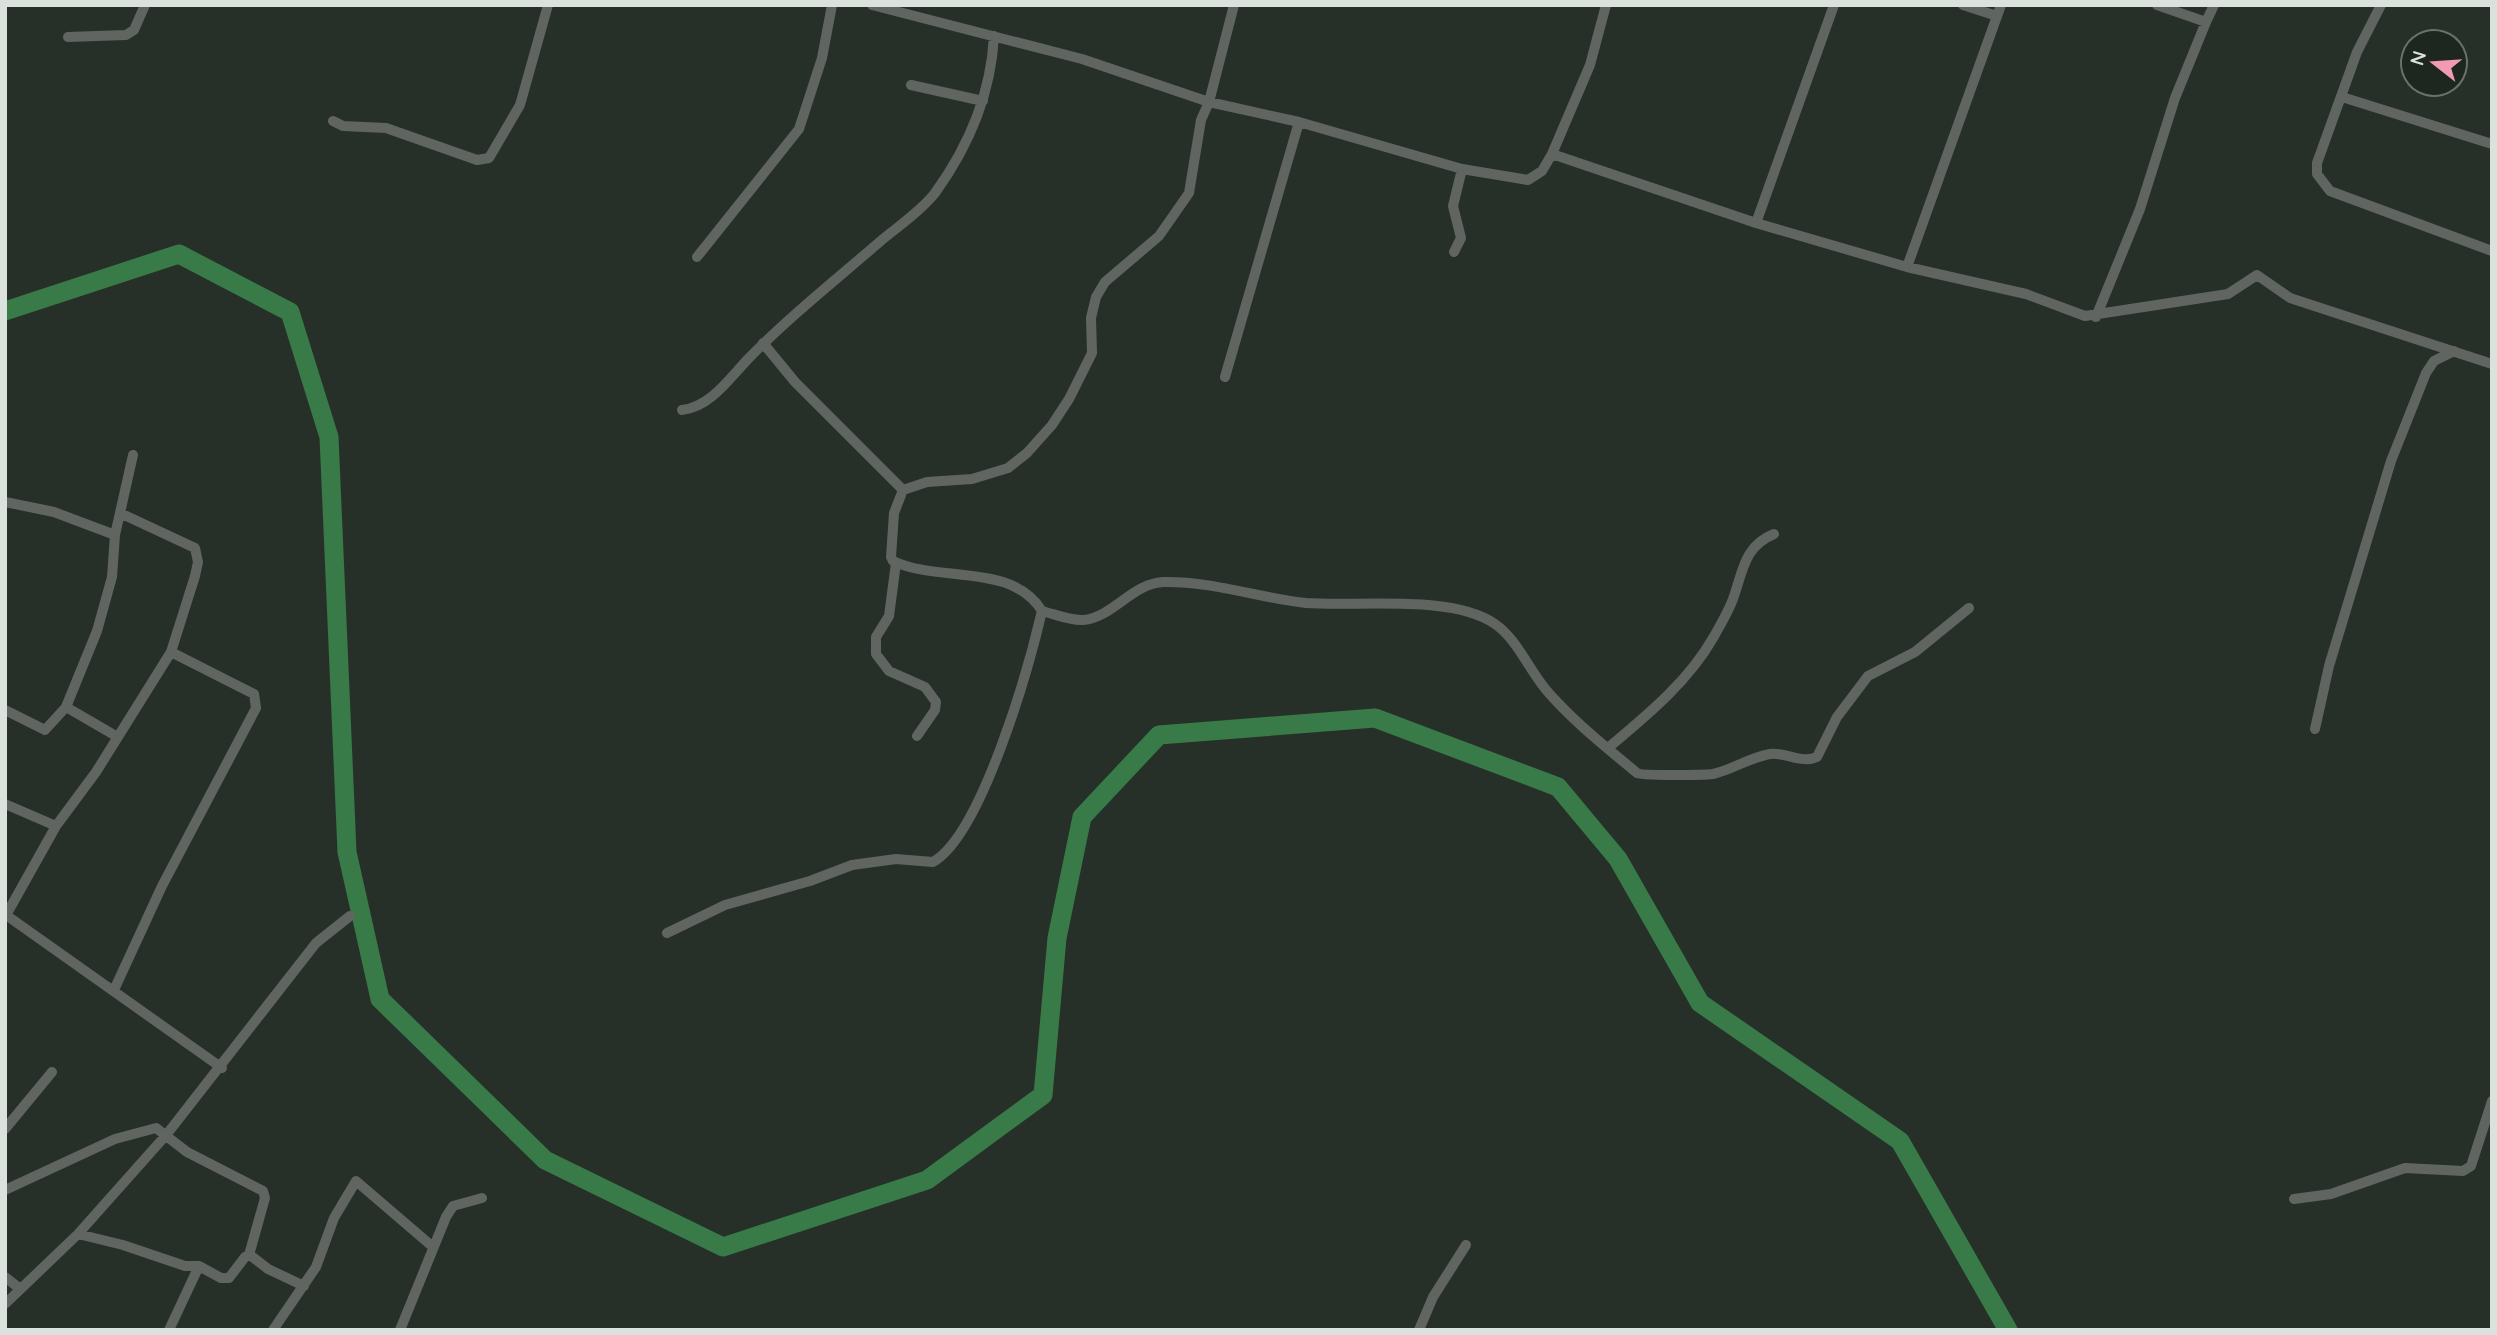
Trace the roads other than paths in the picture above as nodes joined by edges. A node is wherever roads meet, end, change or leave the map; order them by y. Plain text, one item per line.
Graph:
1 (145, 5) edge
2 (548, 5) edge
3 (832, 5) edge
4 (872, 5) edge
5 (1234, 5) edge
6 (1606, 5) edge
7 (1835, 5) edge
8 (1963, 5) edge
9 (2157, 5) edge
10 (2214, 5) edge
11 (2381, 5) edge
12 (1999, 10) edge
13 (2206, 22) junction
14 (994, 36) junction
15 (68, 37) dead end
16 (911, 85) dead end
17 (2342, 97) junction
18 (983, 101) junction
19 (1209, 102) junction
20 (333, 121) dead end
21 (1299, 122) junction
22 (2492, 144) edge
23 (1552, 155) junction
24 (1462, 169) junction
25 (1756, 223) junction
26 (2492, 251) edge
27 (1454, 252) dead end
28 (697, 257) dead end
29 (1907, 267) junction
30 (2096, 317) junction
31 (763, 343) junction
32 (2454, 351) junction
33 (2492, 364) edge
34 (1224, 377) dead end
35 (682, 410) dead end
36 (133, 455) dead end
37 (903, 490) junction
38 (5, 502) edge
39 (120, 513) junction
40 (1774, 534) dead end
41 (115, 535) junction
42 (896, 563) junction
43 (1969, 608) dead end
44 (1042, 611) junction
45 (171, 652) junction
46 (66, 707) junction
47 (5, 710) edge
48 (2315, 729) dead end
49 (116, 736) junction
50 (917, 736) dead end
51 (1608, 748) junction
52 (5, 804) edge
53 (56, 826) junction
54 (6, 916) edge
55 (350, 916) dead end
56 (667, 933) dead end
57 (114, 990) junction
58 (222, 1068) junction
59 (52, 1072) dead end
60 (2492, 1101) edge
61 (5, 1129) edge
62 (167, 1134) junction
63 (5, 1190) edge
64 (482, 1198) dead end
65 (2294, 1199) dead end
66 (78, 1234) junction
67 (1466, 1245) dead end
68 (433, 1247) junction
69 (249, 1255) junction
70 (199, 1266) junction
71 (5, 1277) edge
72 (304, 1286) junction
73 (19, 1289) junction
74 (5, 1304) edge
75 (169, 1330) edge
76 (273, 1330) edge
77 (400, 1330) edge
78 (1419, 1330) edge

1 - 15 street
2 - 20 street
3 - 28 street
4 - 14 street
5 - 19 street
6 - 23 street
7 - 25 street
8 - 12 street
9 - 13 street
10 - 13 street
11 - 17 street
12 - 29 street
13 - 30 street
14 - 18 street
14 - 19 street
16 - 18 street
17 - 22 street
17 - 26 street
18 - 31 street
19 - 21 street
19 - 37 street
21 - 24 street
21 - 34 street
23 - 24 street
23 - 25 street
24 - 27 street
25 - 29 street
29 - 30 street
30 - 32 street
31 - 35 street
31 - 37 street
32 - 33 street
32 - 48 street
36 - 39 street
37 - 42 street
38 - 41 street
39 - 41 street
39 - 45 street
40 - 51 street
41 - 46 street
42 - 44 street
42 - 50 street
43 - 51 street
44 - 51 street
44 - 56 street
45 - 49 street
45 - 57 street
46 - 47 street
46 - 49 street
49 - 53 street
52 - 53 street
53 - 54 street
54 - 57 street
55 - 58 street
57 - 58 street
58 - 62 street
59 - 61 street
60 - 65 street
62 - 63 street
62 - 66 street
62 - 69 street
64 - 68 street
66 - 70 street
66 - 73 street
67 - 78 street
68 - 72 street
68 - 77 street
69 - 70 street
69 - 72 street
70 - 75 street
71 - 73 street
72 - 76 street
73 - 74 street

